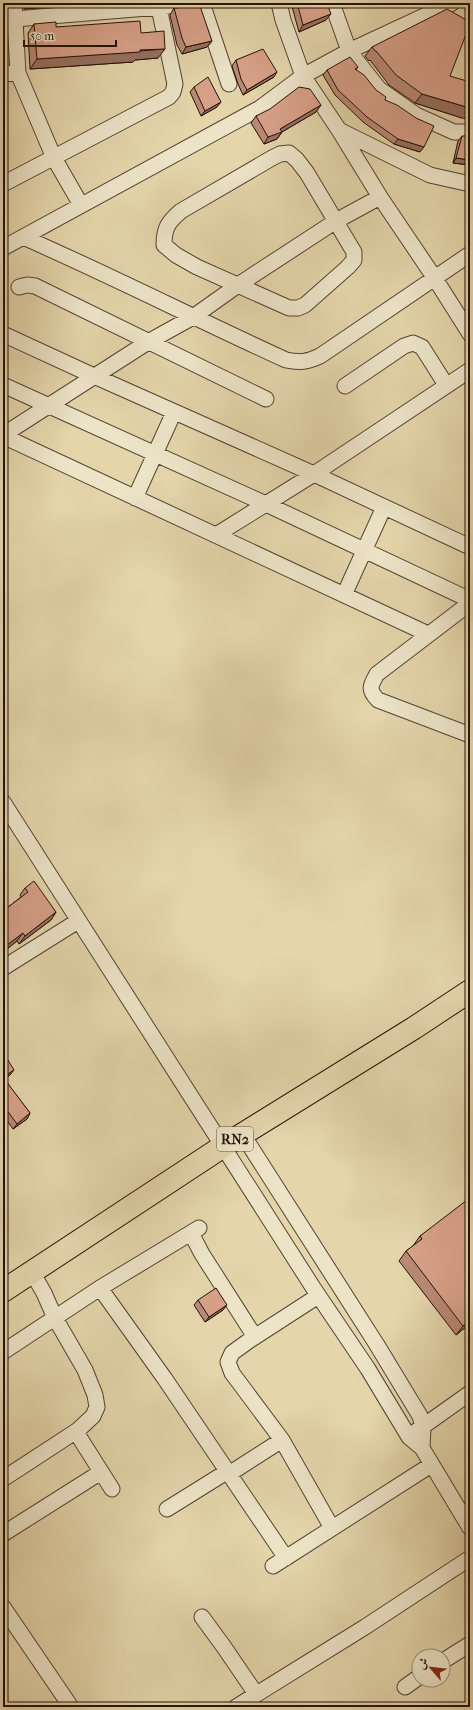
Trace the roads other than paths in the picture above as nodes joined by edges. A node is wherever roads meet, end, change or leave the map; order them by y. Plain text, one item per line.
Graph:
1 (14, 3) edge
2 (197, 3) edge
3 (202, 3) edge
4 (279, 3) edge
5 (332, 3) edge
6 (452, 3) edge
7 (159, 5) edge
8 (9, 19) edge
9 (349, 51) junction
10 (10, 74) edge
11 (304, 76) junction
12 (229, 84) dead end
13 (339, 130) junction
14 (470, 132) edge
15 (54, 158) junction
16 (3, 184) edge
17 (470, 184) edge
18 (380, 197) junction
19 (81, 205) junction
20 (336, 221) junction
21 (23, 237) junction
22 (3, 248) edge
23 (470, 254) edge
24 (434, 277) junction
25 (238, 285) junction
26 (19, 287) dead end
27 (193, 317) junction
28 (3, 334) edge
29 (470, 334) edge
30 (148, 342) junction
31 (470, 370) edge
32 (94, 376) junction
33 (3, 385) edge
34 (446, 385) junction
35 (345, 386) dead end
36 (266, 399) dead end
37 (48, 406) junction
38 (174, 412) junction
39 (3, 435) edge
40 (156, 454) junction
41 (314, 474) junction
42 (135, 498) junction
43 (266, 504) junction
44 (384, 507) junction
45 (216, 535) junction
46 (470, 547) edge
47 (365, 550) junction
48 (344, 595) junction
49 (470, 600) edge
50 (470, 603) edge
51 (428, 634) junction
52 (470, 735) edge
53 (3, 802) edge
54 (78, 921) junction
55 (3, 968) edge
56 (470, 991) edge
57 (243, 1135) junction
58 (222, 1147) junction
59 (32, 1272) junction
60 (100, 1288) junction
61 (3, 1291) edge
62 (318, 1296) junction
63 (55, 1318) junction
64 (255, 1337) junction
65 (3, 1352) edge
66 (470, 1393) edge
67 (423, 1427) junction
68 (76, 1432) junction
69 (409, 1437) junction
70 (282, 1440) junction
71 (422, 1448) junction
72 (431, 1465) junction
73 (101, 1472) junction
74 (229, 1472) junction
75 (3, 1479) edge
76 (112, 1489) dead end
77 (167, 1509) dead end
78 (332, 1528) junction
79 (470, 1528) edge
80 (3, 1534) edge
81 (286, 1558) junction
82 (470, 1558) edge
83 (273, 1566) dead end
84 (3, 1607) edge
85 (202, 1618) dead end
86 (470, 1644) edge
87 (451, 1656) edge
88 (411, 1683) edge
89 (405, 1687) dead end
90 (256, 1694) junction
91 (71, 1707) edge
92 (236, 1707) edge

1 - 8 street
2 - 7 street
3 - 12 street
4 - 11 street
5 - 9 street
6 - 9 street
7 - 8 street
7 - 15 street
8 - 10 street
9 - 11 street
9 - 14 street
10 - 15 street
11 - 13 street
11 - 19 street
13 - 17 street
13 - 18 street
15 - 16 street
15 - 19 street
18 - 20 street
18 - 24 street
19 - 21 street
20 - 25 street
20 - 25 street
20 - 25 street
21 - 22 street
21 - 27 street
23 - 24 street
24 - 27 street
24 - 29 street
25 - 27 street
26 - 30 street
27 - 30 street
28 - 32 street
30 - 32 street
30 - 36 street
31 - 34 street
32 - 37 street
32 - 38 street
33 - 37 street
34 - 35 street
34 - 41 street
37 - 39 street
37 - 40 street
38 - 40 street
38 - 41 street
39 - 42 street
40 - 42 street
40 - 43 street
41 - 43 street
41 - 44 street
42 - 45 street
43 - 45 street
43 - 47 street
44 - 46 street
44 - 47 street
45 - 48 street
47 - 48 street
47 - 49 street
48 - 51 street
50 - 51 street
51 - 52 street
53 - 54 street
54 - 55 street
54 - 58 street
56 - 57 highway, RN2
57 - 58 highway, RN2
57 - 67 street
58 - 59 highway, RN2
58 - 62 street
59 - 61 highway, RN2
59 - 63 street
60 - 63 street
60 - 64 street
60 - 74 street
62 - 64 street
62 - 69 street
63 - 65 street
63 - 68 street
64 - 70 street
66 - 67 street
67 - 69 street
67 - 71 street
68 - 73 street
68 - 75 street
69 - 71 street
70 - 74 street
70 - 78 street
71 - 72 street
72 - 78 street
72 - 79 street
73 - 76 street
73 - 80 street
74 - 77 street
74 - 81 street
78 - 81 street
81 - 83 street
82 - 90 street
84 - 91 street
85 - 90 street
86 - 87 street
88 - 89 street
90 - 92 street

